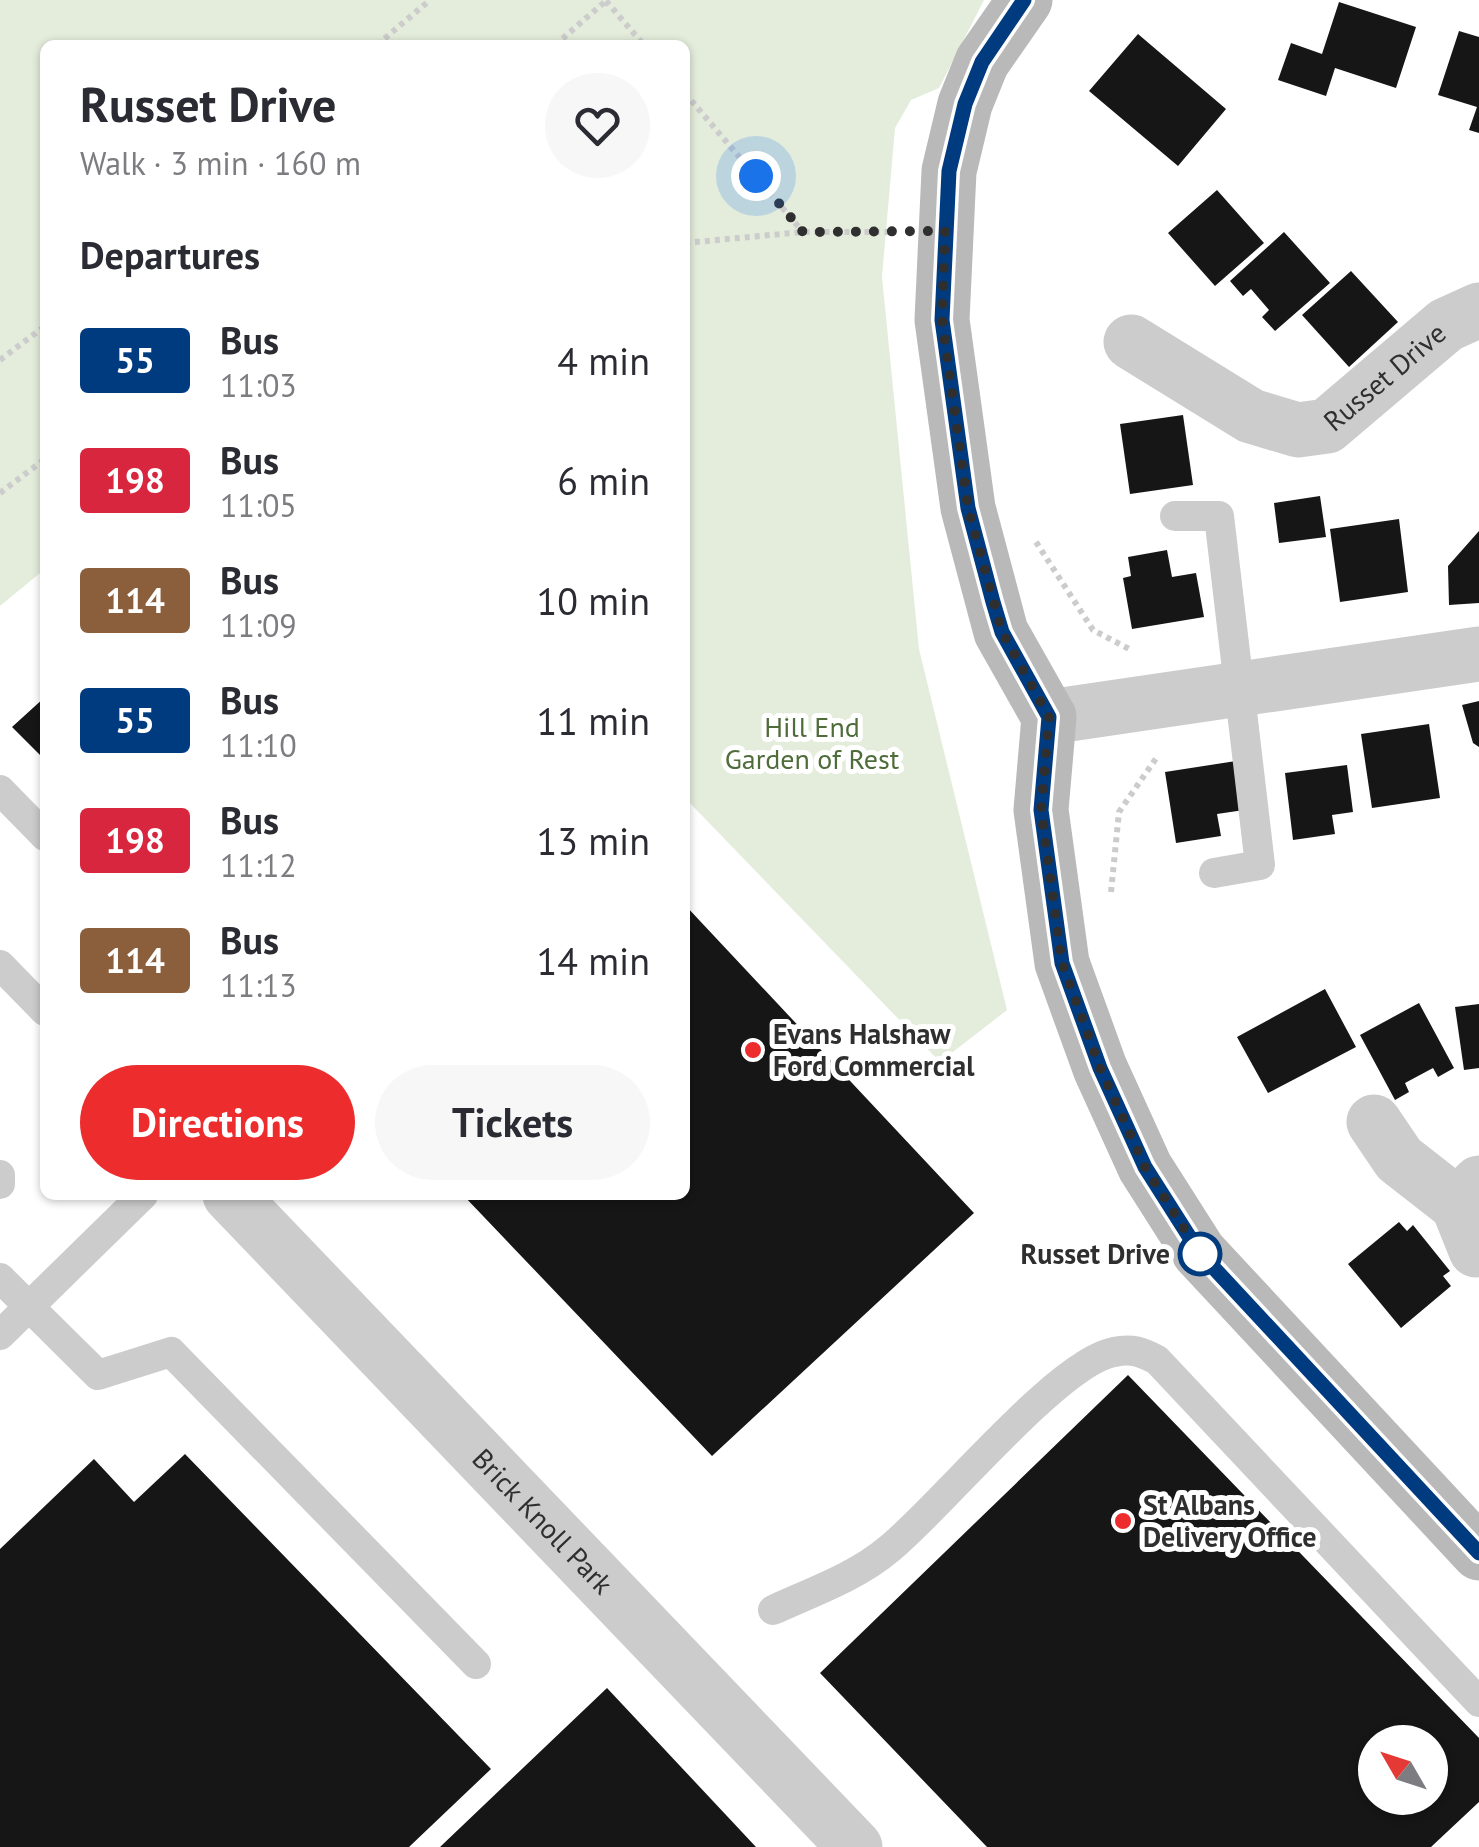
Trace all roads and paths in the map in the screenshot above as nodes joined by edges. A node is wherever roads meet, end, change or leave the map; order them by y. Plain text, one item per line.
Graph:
1 (430, 0) edge
2 (607, 0) edge
3 (1024, 0) edge
4 (383, 40) edge
5 (561, 40) edge
6 (640, 40) edge
7 (690, 100) edge
8 (945, 231) junction
9 (803, 232) junction
10 (690, 243) edge
11 (1479, 310) edge
12 (40, 330) edge
13 (1131, 342) dead end
14 (0, 360) edge
15 (40, 462) edge
16 (0, 493) edge
17 (1175, 516) dead end
18 (1035, 540) dead end
19 (1140, 654) dead end
20 (1479, 654) edge
21 (1240, 688) junction
22 (1049, 717) junction
23 (1157, 756) dead end
24 (0, 790) edge
25 (40, 831) edge
26 (1214, 874) dead end
27 (1110, 898) dead end
28 (0, 965) edge
29 (40, 1007) edge
30 (1374, 1122) dead end
31 (0, 1175) edge
32 (0, 1184) edge
33 (138, 1200) edge
34 (235, 1200) edge
35 (1471, 1213) edge
36 (0, 1278) edge
37 (28, 1306) junction
38 (0, 1334) edge
39 (1479, 1553) edge
40 (773, 1610) dead end
41 (476, 1664) dead end
42 (1479, 1702) edge
43 (856, 1847) edge

1 - 4 path
2 - 5 path
2 - 6 path
3 - 8 street
7 - 9 path
8 - 9 path
8 - 22 street
9 - 10 path
11 - 13 street, Russet Drive
12 - 14 path
15 - 16 path
17 - 21 lane
18 - 19 path
20 - 21 street
21 - 22 street
21 - 26 lane
22 - 39 street
23 - 27 path
24 - 25 lane
28 - 29 lane
30 - 35 street
31 - 32 lane
33 - 37 lane
34 - 43 street, Brick Knoll Park
36 - 37 lane
37 - 38 lane
37 - 41 lane
40 - 42 lane

